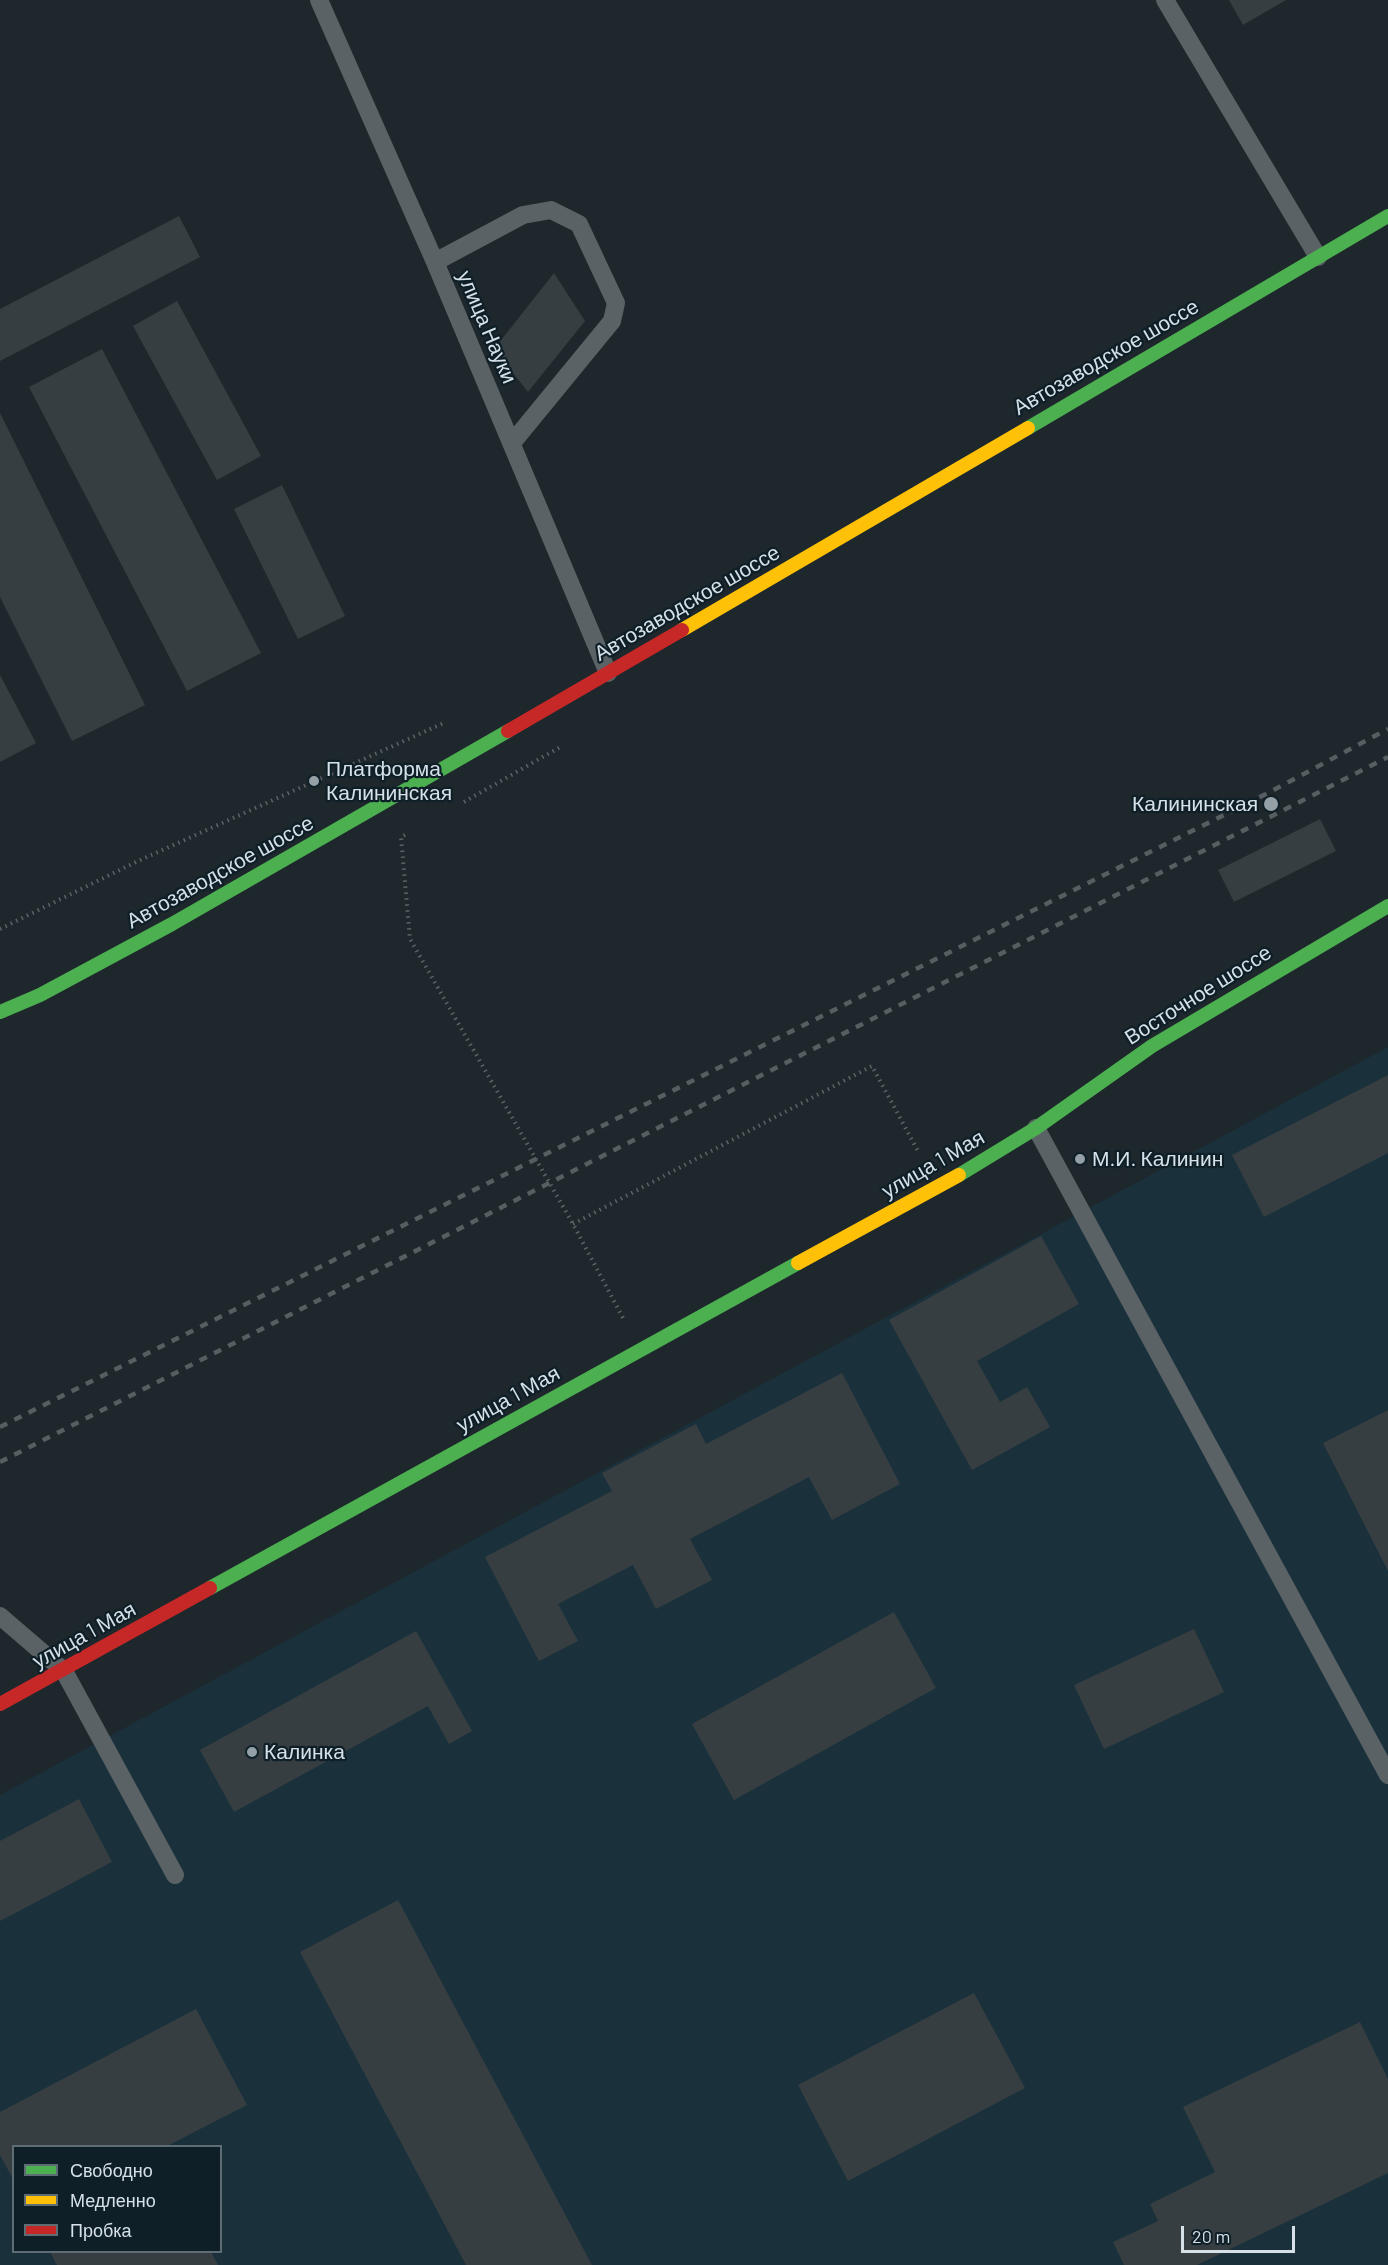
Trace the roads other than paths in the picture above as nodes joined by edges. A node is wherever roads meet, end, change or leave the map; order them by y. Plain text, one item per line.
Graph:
1 (320, 0) edge
2 (1165, 0) edge
3 (1388, 216) edge
4 (1318, 257) junction
5 (435, 262) junction
6 (512, 443) junction
7 (608, 673) junction
8 (1388, 906) edge
9 (0, 1012) edge
10 (1036, 1128) junction
11 (0, 1616) edge
12 (64, 1671) junction
13 (0, 1704) edge
14 (1388, 1775) edge
15 (175, 1875) dead end

1 - 5 lane, улица Науки
2 - 4 lane
3 - 4 street, Автозаводское шоссе
4 - 7 street, Автозаводское шоссе
5 - 6 lane, улица Науки
5 - 6 lane
6 - 7 lane, улица Науки
7 - 9 street, Автозаводское шоссе
8 - 10 street, Восточное шоссе
10 - 12 street, улица 1 Мая
10 - 14 lane
11 - 12 lane
12 - 13 street, улица 1 Мая
12 - 15 lane

